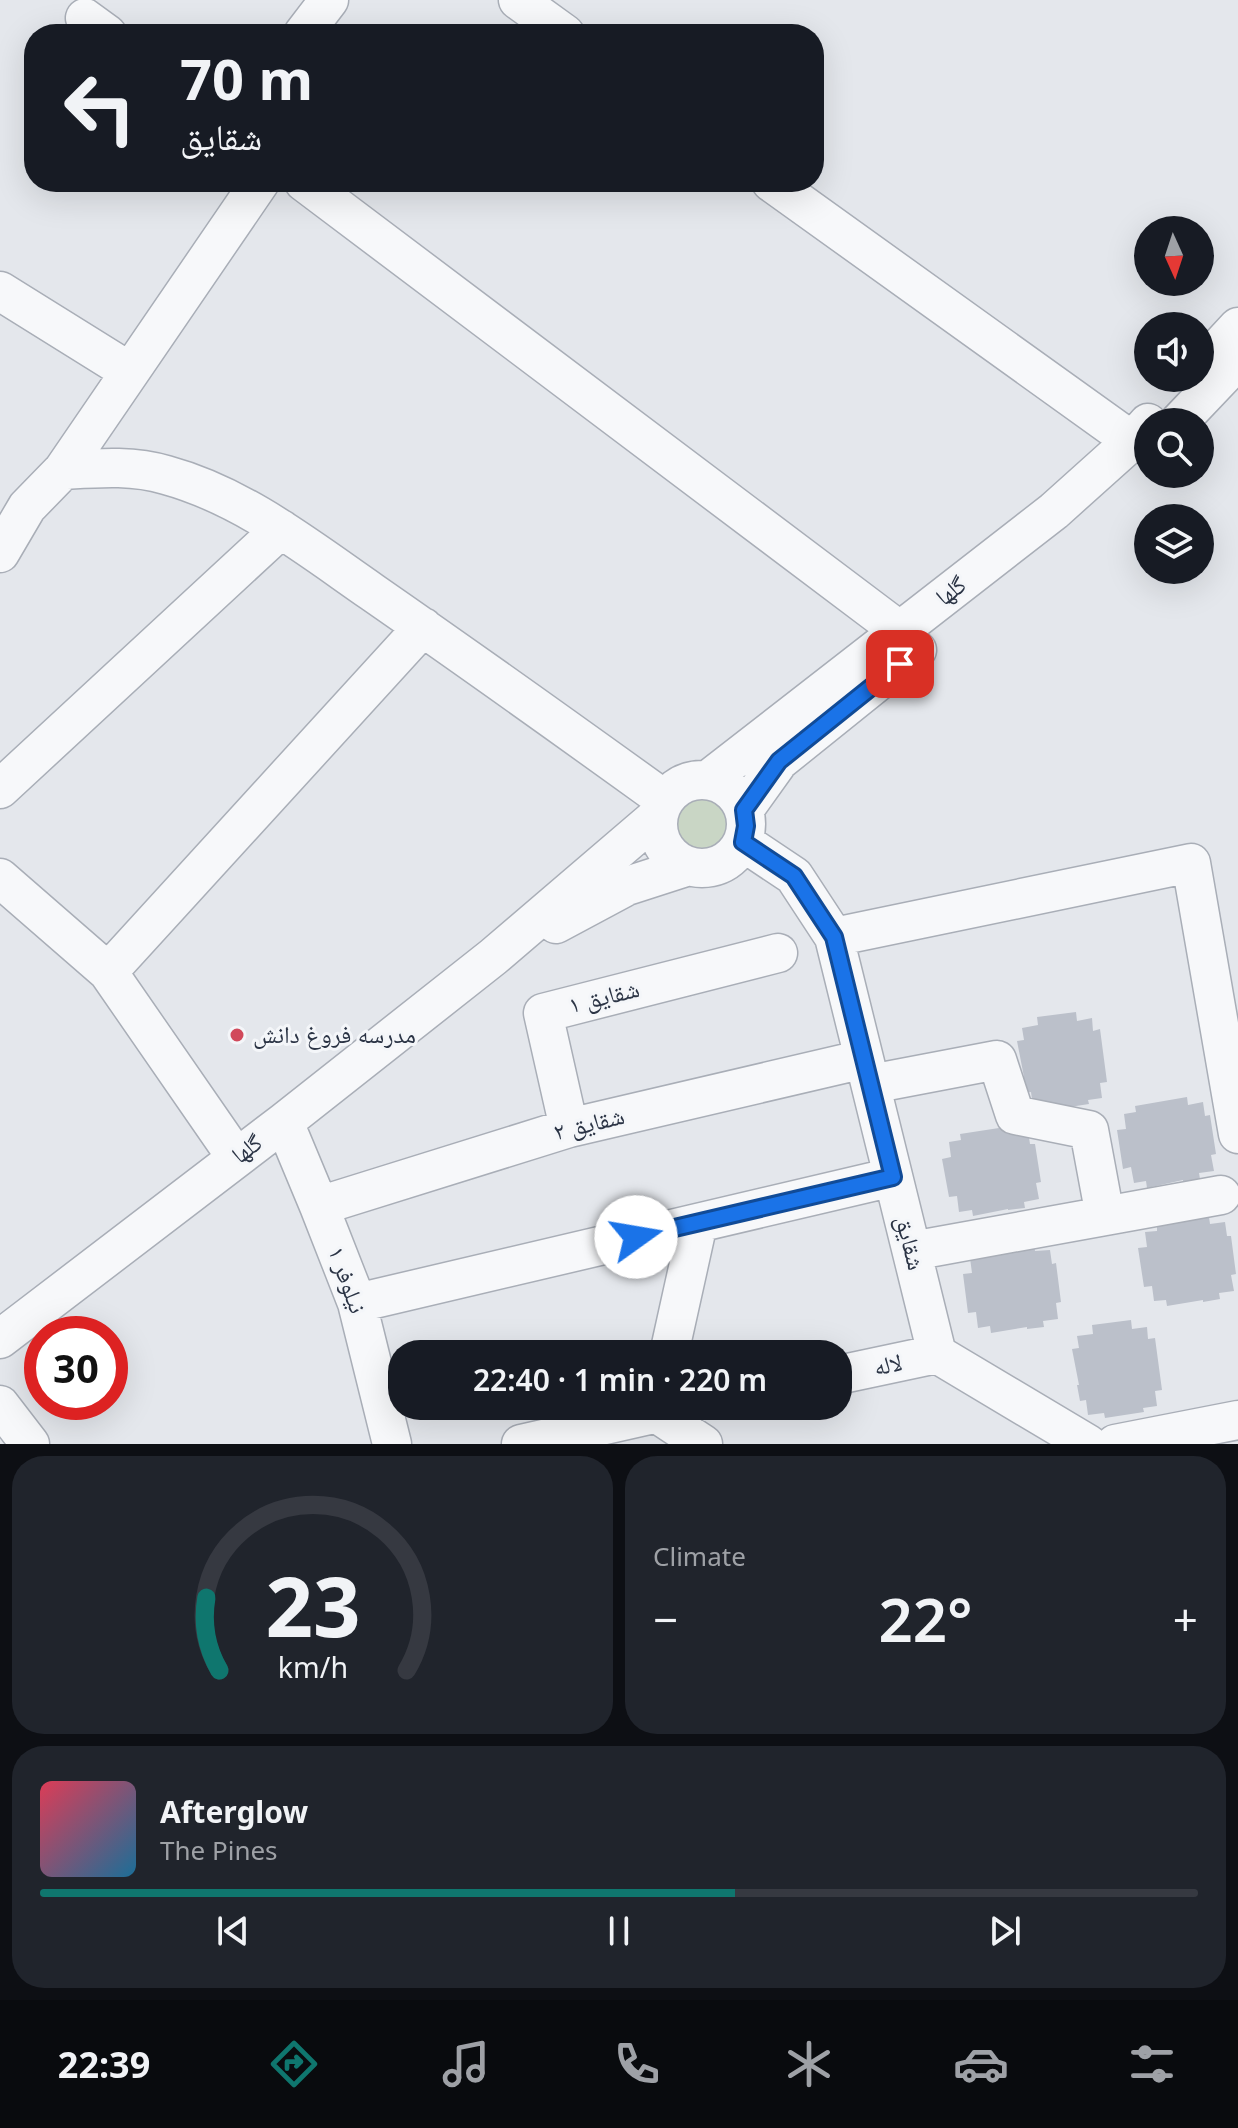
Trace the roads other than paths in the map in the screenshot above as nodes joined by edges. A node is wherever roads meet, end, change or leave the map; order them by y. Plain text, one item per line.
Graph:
1 (329, 0) edge
2 (518, 0) edge
3 (311, 24) edge
4 (551, 24) edge
5 (253, 192) edge
6 (317, 192) edge
7 (786, 192) edge
8 (0, 291) edge
9 (1238, 327) edge
10 (1214, 353) edge
11 (1238, 360) edge
12 (130, 372) junction
13 (1179, 392) edge
14 (1166, 408) edge
15 (1192, 408) edge
16 (1134, 428) edge
17 (1134, 443) edge
18 (1134, 447) edge
19 (63, 470) junction
20 (14, 500) edge
21 (281, 529) junction
22 (0, 553) edge
23 (423, 627) junction
24 (900, 631) junction
25 (708, 780) junction
26 (0, 789) edge
27 (662, 807) junction
28 (744, 826) junction
29 (689, 866) junction
30 (0, 878) edge
31 (834, 937) junction
32 (778, 953) dead end
33 (493, 957) junction
34 (108, 972) junction
35 (868, 1072) junction
36 (284, 1122) junction
37 (569, 1128) junction
38 (1238, 1134) edge
39 (236, 1157) junction
40 (893, 1177) junction
41 (1221, 1195) dead end
42 (319, 1206) junction
43 (1105, 1216) junction
44 (698, 1223) junction
45 (912, 1251) junction
46 (357, 1303) junction
47 (0, 1339) edge
48 (672, 1340) edge
49 (937, 1354) junction
50 (852, 1372) edge
51 (0, 1405) edge
52 (619, 1420) edge
53 (680, 1420) edge
54 (1238, 1420) edge
55 (30, 1444) edge
56 (392, 1444) edge
57 (521, 1444) edge
58 (703, 1444) edge
59 (1088, 1444) edge
60 (1115, 1444) edge

1 - 3 street
2 - 4 street
5 - 12 street
6 - 24 street
7 - 16 street
8 - 12 street
9 - 10 street
11 - 15 street
12 - 19 street
13 - 14 street, گلها
17 - 24 street, گلها
18 - 28 street, گلها
19 - 20 street
19 - 21 street
20 - 22 street
21 - 23 street
21 - 26 street
23 - 27 street
23 - 34 street
24 - 25 street, گلها
25 - 27 street
25 - 28 street
27 - 29 street
27 - 33 street, گلها
28 - 29 street
28 - 31 street, شقایق
29 - 33 street, گلها
30 - 34 street
31 - 35 street, شقایق
31 - 38 street
32 - 37 street, شقایق ۱
33 - 36 street, گلها
34 - 39 street
35 - 37 street, شقایق ۲
35 - 40 street, شقایق
35 - 43 street, شقایق ۲
36 - 39 street, گلها
36 - 42 street, نیلوفر ۱
37 - 42 street, شقایق ۲
39 - 47 street, گلها
40 - 44 street
40 - 45 street, شقایق
41 - 43 street
42 - 46 street, نیلوفر ۱
43 - 45 street
44 - 46 street
44 - 48 street
45 - 49 street, شقایق
46 - 56 street, نیلوفر ۱
49 - 50 street, لاله
49 - 59 street
51 - 55 street
52 - 57 street
53 - 58 street
54 - 60 street

